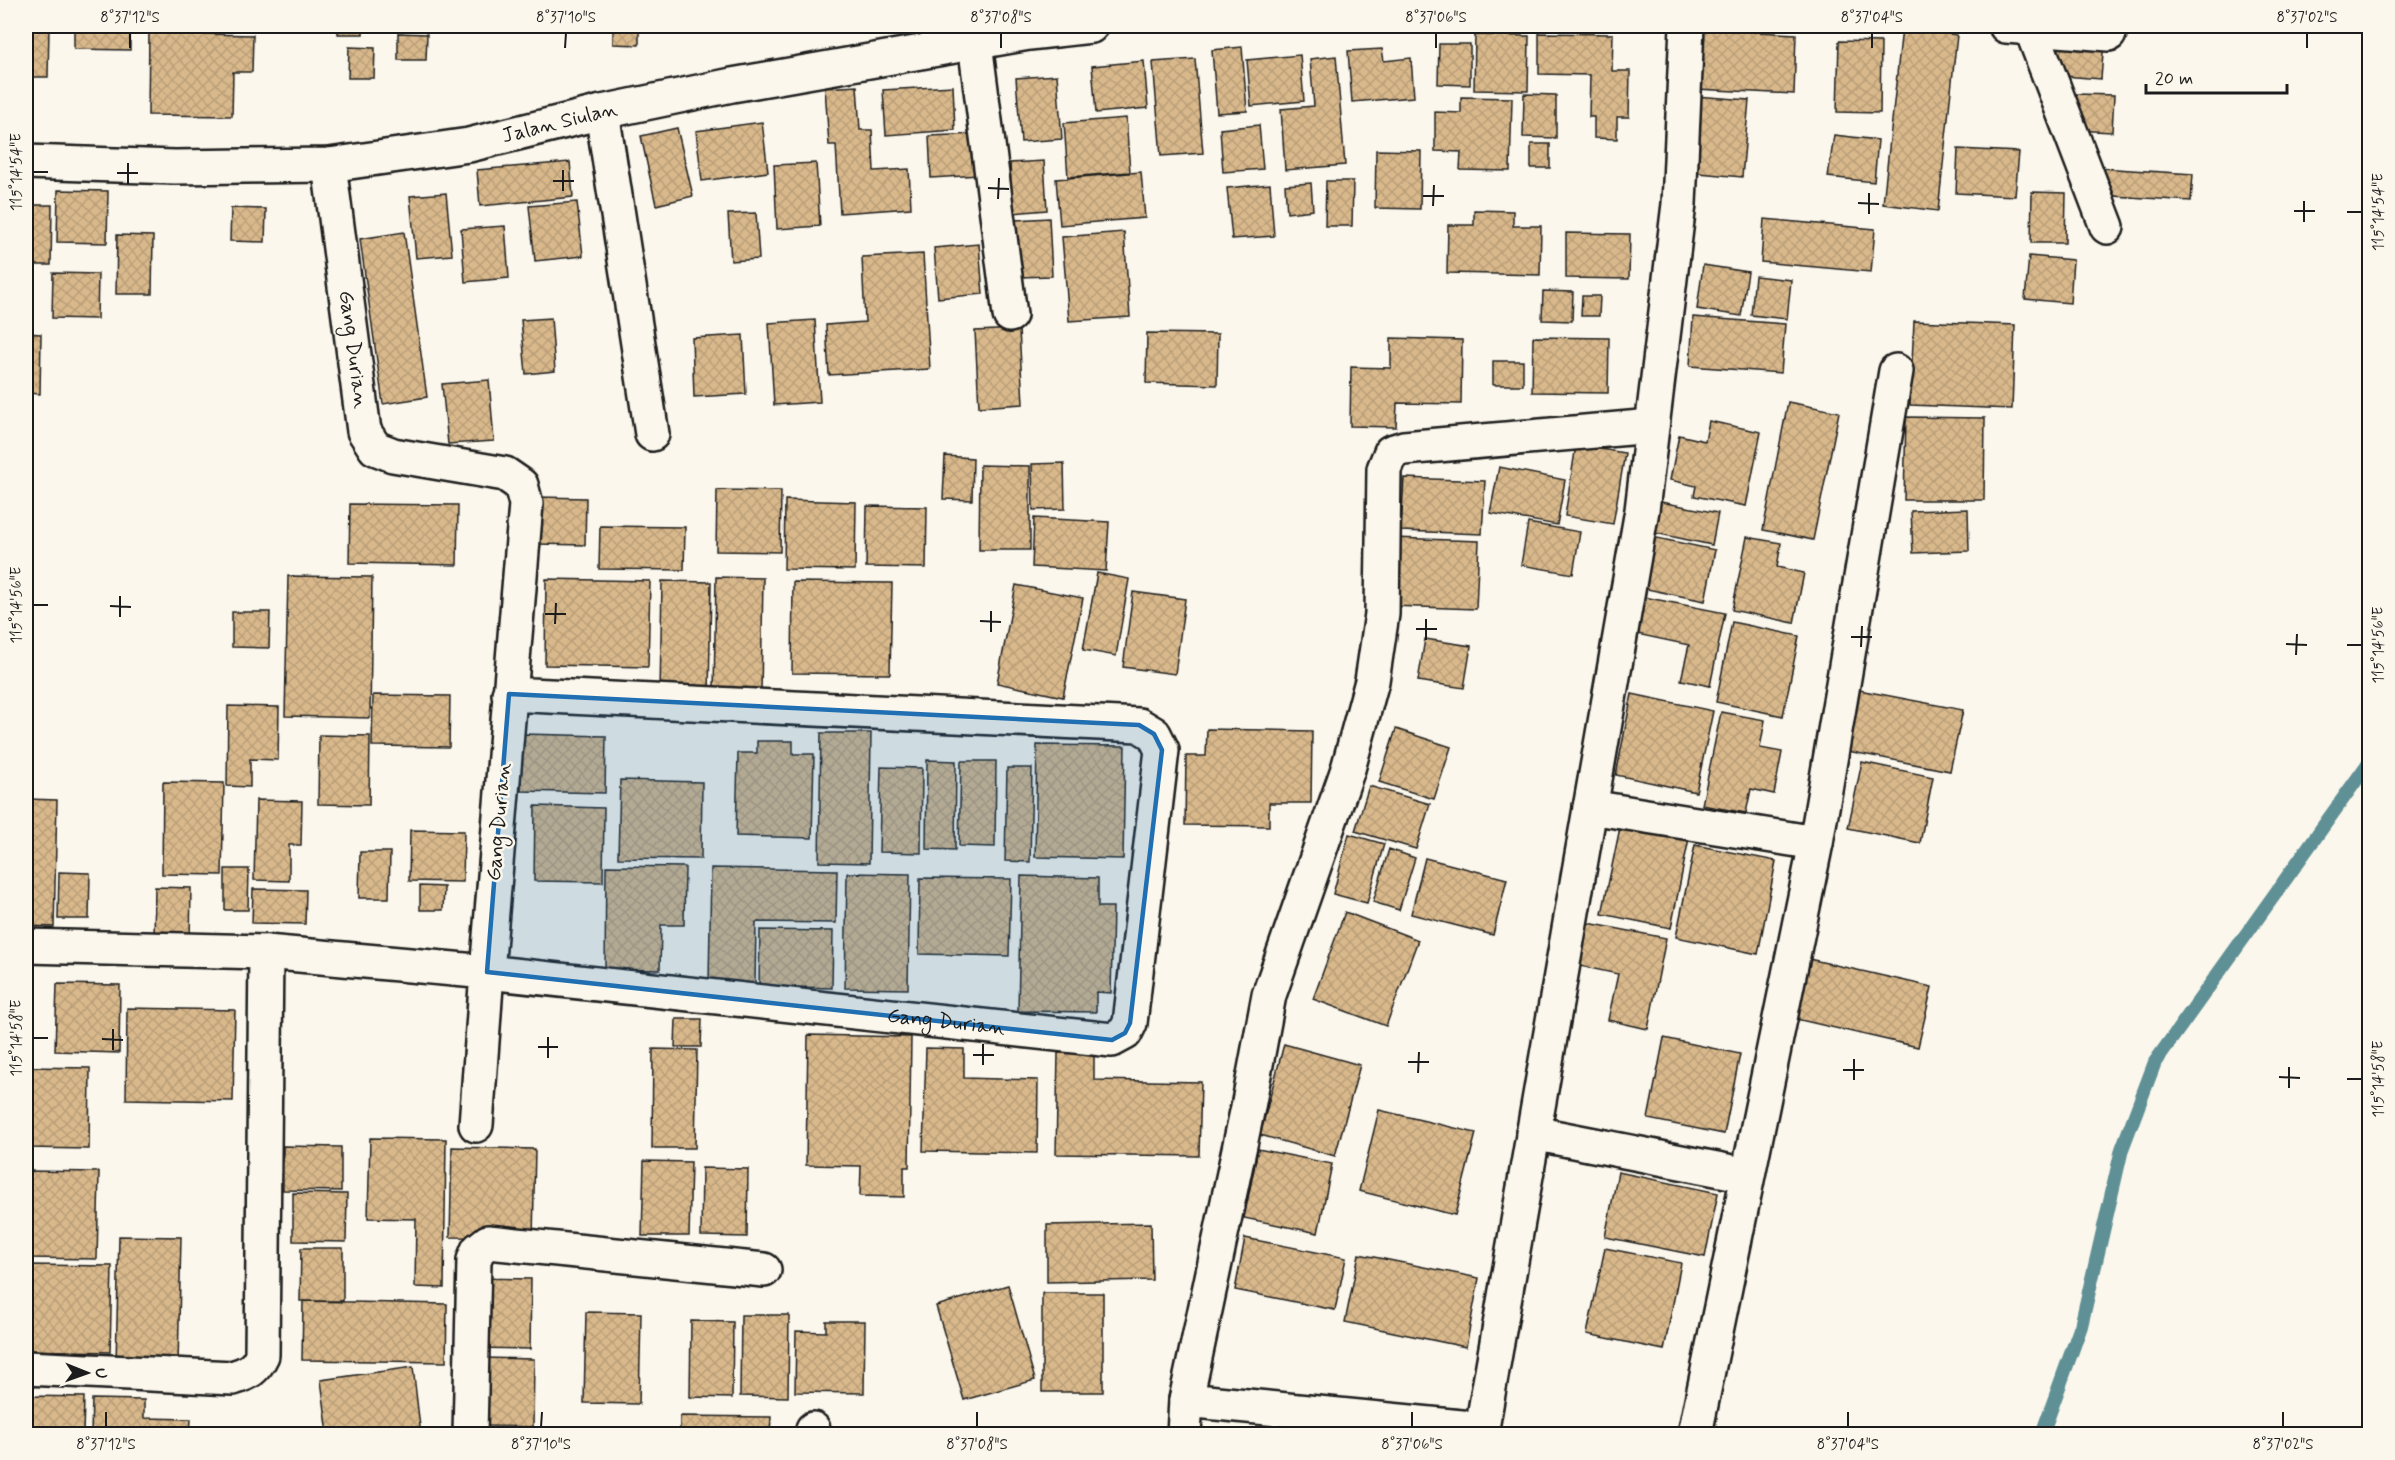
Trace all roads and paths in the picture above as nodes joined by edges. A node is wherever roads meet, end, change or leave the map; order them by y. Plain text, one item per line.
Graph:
1 (1090, 26) edge
2 (1687, 26) edge
3 (2019, 26) edge
4 (2109, 34) dead end
5 (975, 43) junction
6 (602, 112) junction
7 (26, 162) edge
8 (329, 165) junction
9 (2107, 227) dead end
10 (1010, 315) dead end
11 (1896, 371) dead end
12 (1652, 426) junction
13 (652, 434) dead end
14 (509, 694) junction
15 (1590, 807) junction
16 (1816, 843) junction
17 (26, 946) edge
18 (266, 952) junction
19 (487, 972) junction
20 (476, 1125) dead end
21 (1533, 1133) junction
22 (1747, 1174) junction
23 (764, 1270) dead end
24 (26, 1368) edge
25 (1186, 1400) junction
26 (1482, 1432) edge
27 (470, 1434) edge
28 (1184, 1434) edge
29 (1695, 1434) edge

1 - 5 street, Jalan Siulan
2 - 12 street
3 - 4 street
3 - 9 street
5 - 6 street, Jalan Siulan
5 - 10 street
6 - 8 street, Jalan Siulan
6 - 13 street
7 - 8 street, Jalan Siulan
8 - 14 street, Gang Durian
11 - 16 street
12 - 15 street
12 - 25 street
14 - 19 street, Gang Durian
14 - 19 street, Gang Durian
15 - 16 street
15 - 21 street
16 - 22 street
17 - 18 street
18 - 19 street
18 - 24 street
19 - 20 street
21 - 22 street
21 - 26 street
22 - 29 street
23 - 27 street
25 - 26 street
25 - 28 street

